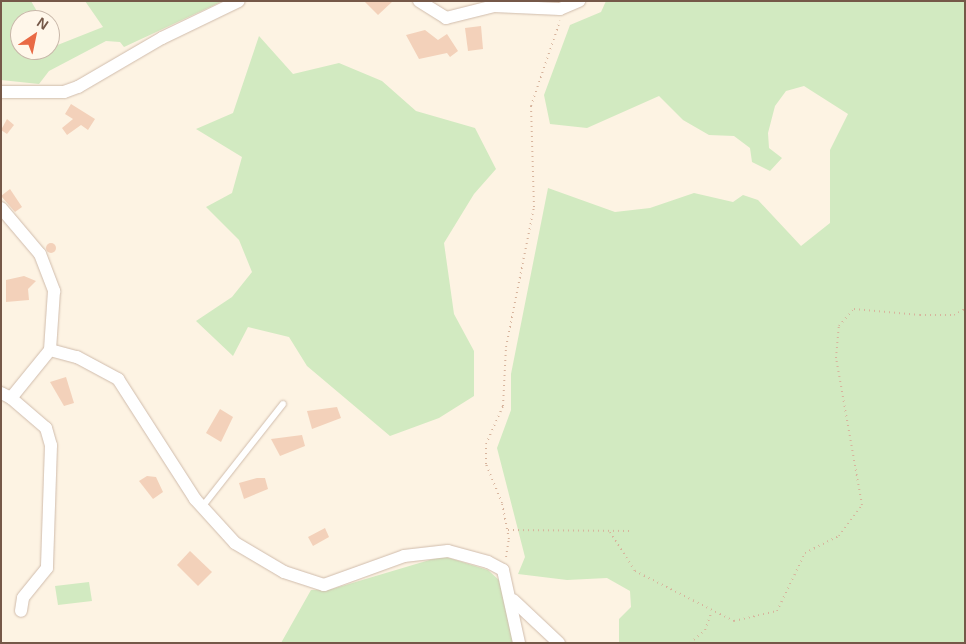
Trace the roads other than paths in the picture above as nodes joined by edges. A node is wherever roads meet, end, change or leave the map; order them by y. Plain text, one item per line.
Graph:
1 (239, 1) edge
2 (419, 1) edge
3 (579, 1) edge
4 (485, 5) edge
5 (8, 93) edge
6 (1, 100) edge
7 (1, 208) edge
8 (50, 350) junction
9 (6, 396) edge
10 (283, 404) dead end
11 (202, 507) junction
12 (512, 600) junction
13 (22, 611) dead end
14 (519, 643) edge
15 (559, 643) edge

1 - 5 street
2 - 4 street
3 - 4 street
5 - 6 street
7 - 8 street
8 - 9 street
8 - 11 street
9 - 13 street
10 - 11 lane
11 - 12 street
12 - 14 street
12 - 15 street

